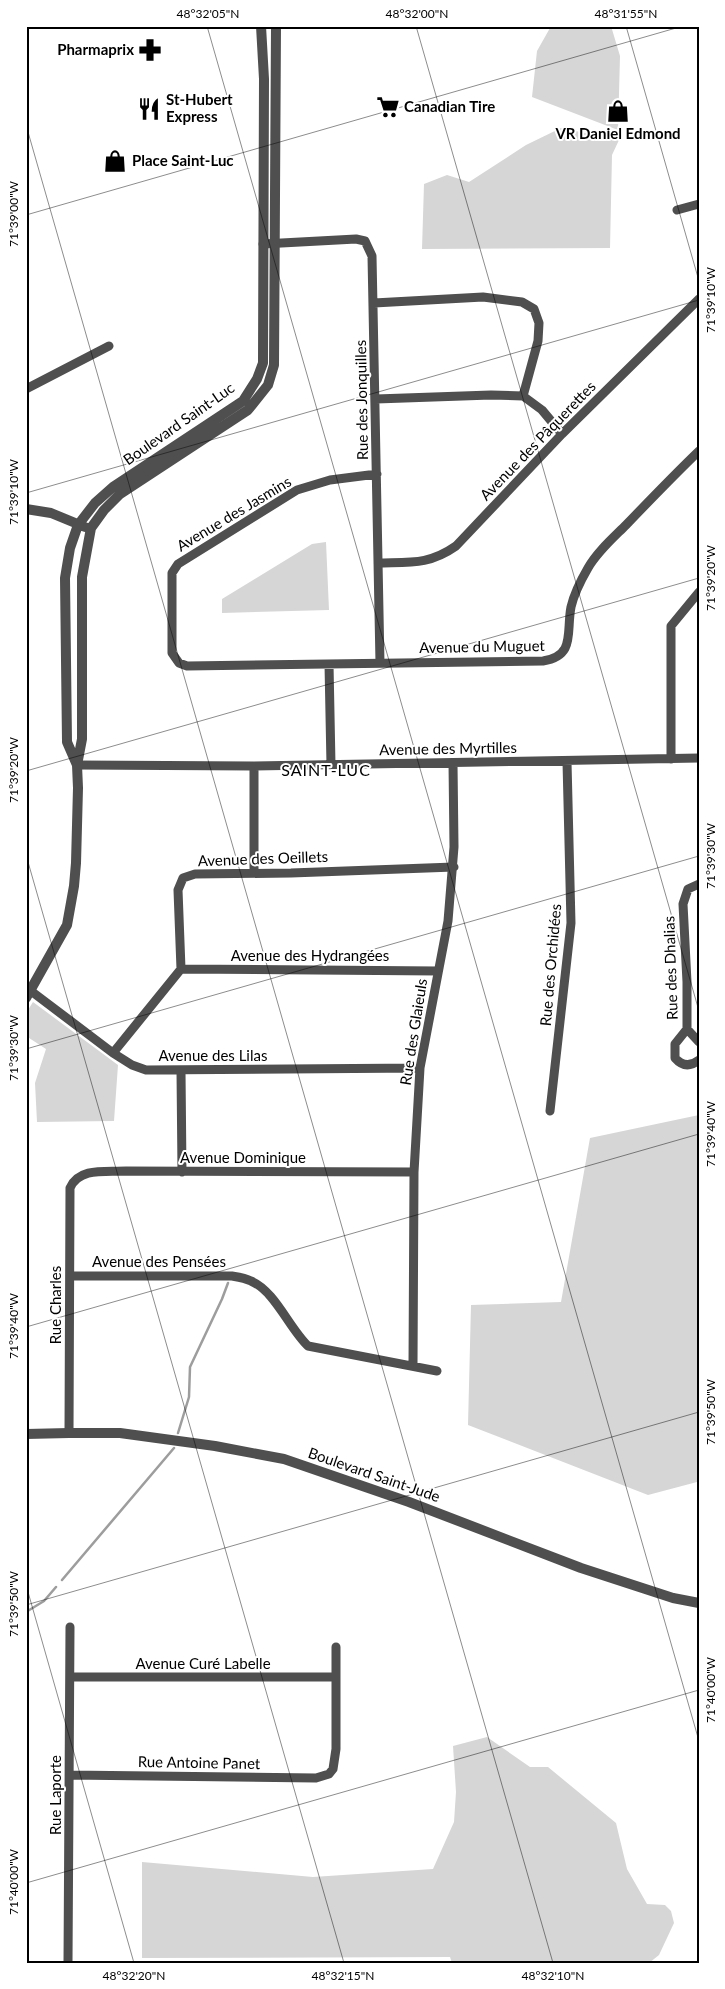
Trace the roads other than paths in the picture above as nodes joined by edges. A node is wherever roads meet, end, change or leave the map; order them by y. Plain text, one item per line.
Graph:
1 (261, 26) edge
2 (276, 26) edge
3 (699, 204) edge
4 (677, 210) dead end
5 (269, 243) junction
6 (699, 300) edge
7 (374, 303) junction
8 (109, 346) dead end
9 (26, 389) edge
10 (523, 396) junction
11 (376, 399) junction
12 (562, 434) junction
13 (699, 451) edge
14 (377, 474) junction
15 (26, 508) edge
16 (78, 525) junction
17 (91, 528) junction
18 (378, 563) junction
19 (699, 592) edge
20 (179, 663) joint
21 (380, 663) junction
22 (330, 664) junction
23 (699, 758) edge
24 (671, 759) junction
25 (567, 762) junction
26 (453, 763) junction
27 (331, 764) junction
28 (77, 765) junction
29 (254, 766) junction
30 (454, 867) junction
31 (254, 873) junction
32 (699, 884) edge
33 (181, 969) junction
34 (438, 971) junction
35 (28, 995) edge
36 (687, 1029) junction
37 (699, 1042) edge
38 (113, 1052) junction
39 (699, 1060) edge
40 (420, 1068) junction
41 (181, 1071) junction
42 (550, 1111) dead end
43 (182, 1172) junction
44 (414, 1172) junction
45 (74, 1179) joint
46 (70, 1276) junction
47 (413, 1366) junction
48 (437, 1370) dead end
49 (69, 1432) junction
50 (27, 1434) edge
51 (699, 1603) edge
52 (70, 1628) dead end
53 (336, 1647) dead end
54 (70, 1677) junction
55 (336, 1677) junction
56 (70, 1775) junction
57 (68, 1963) edge

1 - 5 street, Boulevard Saint-Luc
2 - 5 street, Boulevard Saint-Luc
3 - 4 street
5 - 7 street, Rue des Jonquilles
5 - 16 street, Boulevard Saint-Luc
5 - 17 street, Boulevard Saint-Luc
6 - 12 street, Avenue des Pâquerettes
7 - 10 street
7 - 11 street, Rue des Jonquilles
8 - 9 street
10 - 11 street
10 - 12 street
11 - 14 street, Rue des Jonquilles
12 - 18 street, Avenue des Pâquerettes
13 - 21 street, Avenue du Muguet
14 - 18 street, Rue des Jonquilles
14 - 20 street, Avenue des Jasmins
15 - 16 street
16 - 17 street
16 - 28 street, Boulevard Saint-Luc
17 - 28 street, Boulevard Saint-Luc
18 - 21 street, Rue des Jonquilles
19 - 24 street
20 - 22 street, Avenue du Muguet
21 - 22 street, Avenue du Muguet
22 - 27 street
23 - 24 street, Avenue des Myrtilles
24 - 25 street, Avenue des Myrtilles
25 - 26 street, Avenue des Myrtilles
25 - 42 street, Rue des Orchidées
26 - 27 street, Avenue des Myrtilles
26 - 30 street, Rue des Glaieuls
27 - 29 street, Avenue des Myrtilles
28 - 29 street, Avenue des Myrtilles
28 - 35 street, Boulevard Saint-Luc
29 - 31 street
30 - 31 street, Avenue des Oeillets
30 - 34 street, Rue des Glaieuls
31 - 33 street, Avenue des Oeillets
32 - 36 street, Rue des Dhalias
33 - 34 street, Avenue des Hydrangées
33 - 38 street
34 - 40 street, Rue des Glaieuls
35 - 38 street, Avenue des Lilas
36 - 37 street, Rue des Dhalias
36 - 39 street, Rue des Dhalias
38 - 41 street, Avenue des Lilas
40 - 41 street, Avenue des Lilas
40 - 44 street, Rue des Glaieuls
41 - 43 street
43 - 44 street, Avenue Dominique
43 - 45 street, Avenue Dominique
44 - 47 street, Rue des Glaieuls
45 - 46 street, Rue Charles
46 - 47 street, Avenue des Pensées
46 - 49 street, Rue Charles
47 - 48 street
49 - 50 street, Boulevard Saint-Jude
49 - 51 street, Boulevard Saint-Jude
52 - 54 street, Rue Laporte
53 - 55 street
54 - 55 street, Avenue Curé Labelle
54 - 56 street, Rue Laporte
55 - 56 street, Rue Antoine Panet
56 - 57 street, Rue Laporte

